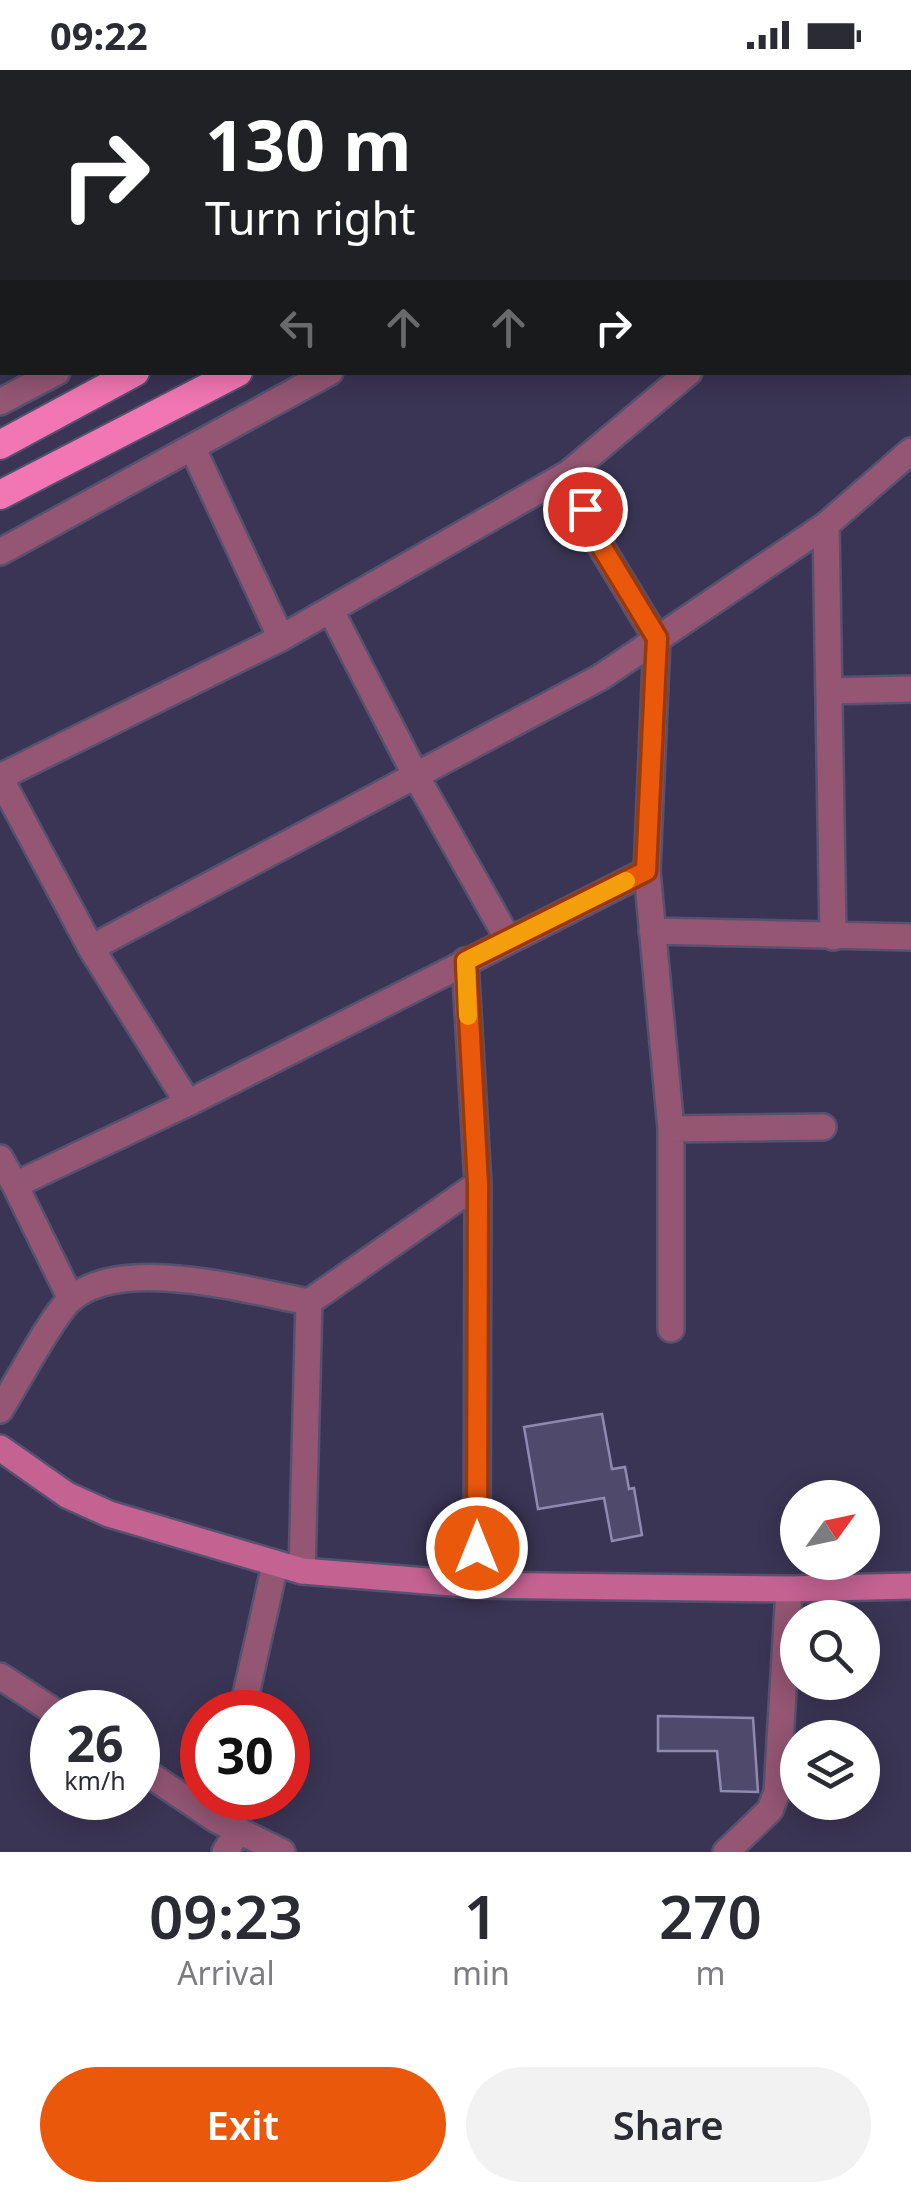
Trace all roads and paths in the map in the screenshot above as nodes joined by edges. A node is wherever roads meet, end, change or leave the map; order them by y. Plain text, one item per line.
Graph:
1 (51, 375) edge
2 (129, 375) edge
3 (232, 375) edge
4 (325, 375) edge
5 (686, 375) edge
6 (0, 402) edge
7 (0, 445) edge
8 (192, 449) junction
9 (911, 450) edge
10 (570, 473) junction
11 (0, 494) edge
12 (826, 524) junction
13 (0, 552) edge
14 (332, 610) junction
15 (281, 638) junction
16 (657, 638) junction
17 (911, 689) edge
18 (830, 691) junction
19 (3, 770) edge
20 (416, 776) junction
21 (646, 871) junction
22 (652, 931) junction
23 (833, 937) junction
24 (911, 938) edge
25 (508, 939) junction
26 (91, 948) junction
27 (466, 961) junction
28 (188, 1103) junction
29 (823, 1127) dead end
30 (671, 1129) junction
31 (0, 1158) edge
32 (478, 1184) junction
33 (15, 1186) junction
34 (71, 1299) junction
35 (309, 1302) junction
36 (670, 1330) dead end
37 (0, 1410) edge
38 (0, 1448) edge
39 (275, 1565) junction
40 (302, 1571) junction
41 (476, 1585) junction
42 (911, 1586) edge
43 (790, 1589) junction
44 (0, 1676) edge
45 (247, 1690) edge
46 (30, 1695) edge
47 (160, 1782) edge
48 (226, 1825) edge
49 (282, 1852) edge
50 (726, 1852) edge

1 - 6 street
2 - 7 highway
3 - 11 highway
4 - 8 street
5 - 10 street
8 - 13 street
8 - 15 street
9 - 12 street
10 - 14 street
10 - 16 street
12 - 16 street
12 - 18 street
14 - 15 street
14 - 20 street
15 - 19 street
16 - 20 street
16 - 21 street
17 - 18 street
18 - 23 street
19 - 26 street
20 - 25 street
20 - 26 street
21 - 22 street
21 - 25 street
22 - 23 street
22 - 30 street
23 - 24 street
25 - 27 street
26 - 28 street
27 - 28 street
27 - 32 street
28 - 33 street
29 - 30 street
30 - 36 street
31 - 33 street
32 - 35 street
32 - 41 street
33 - 34 street
34 - 35 street
34 - 37 street
35 - 40 street
38 - 39 main road
39 - 40 main road
39 - 45 street
40 - 41 main road
41 - 43 main road
42 - 43 main road
43 - 50 street
44 - 46 street
47 - 48 street
48 - 49 street

